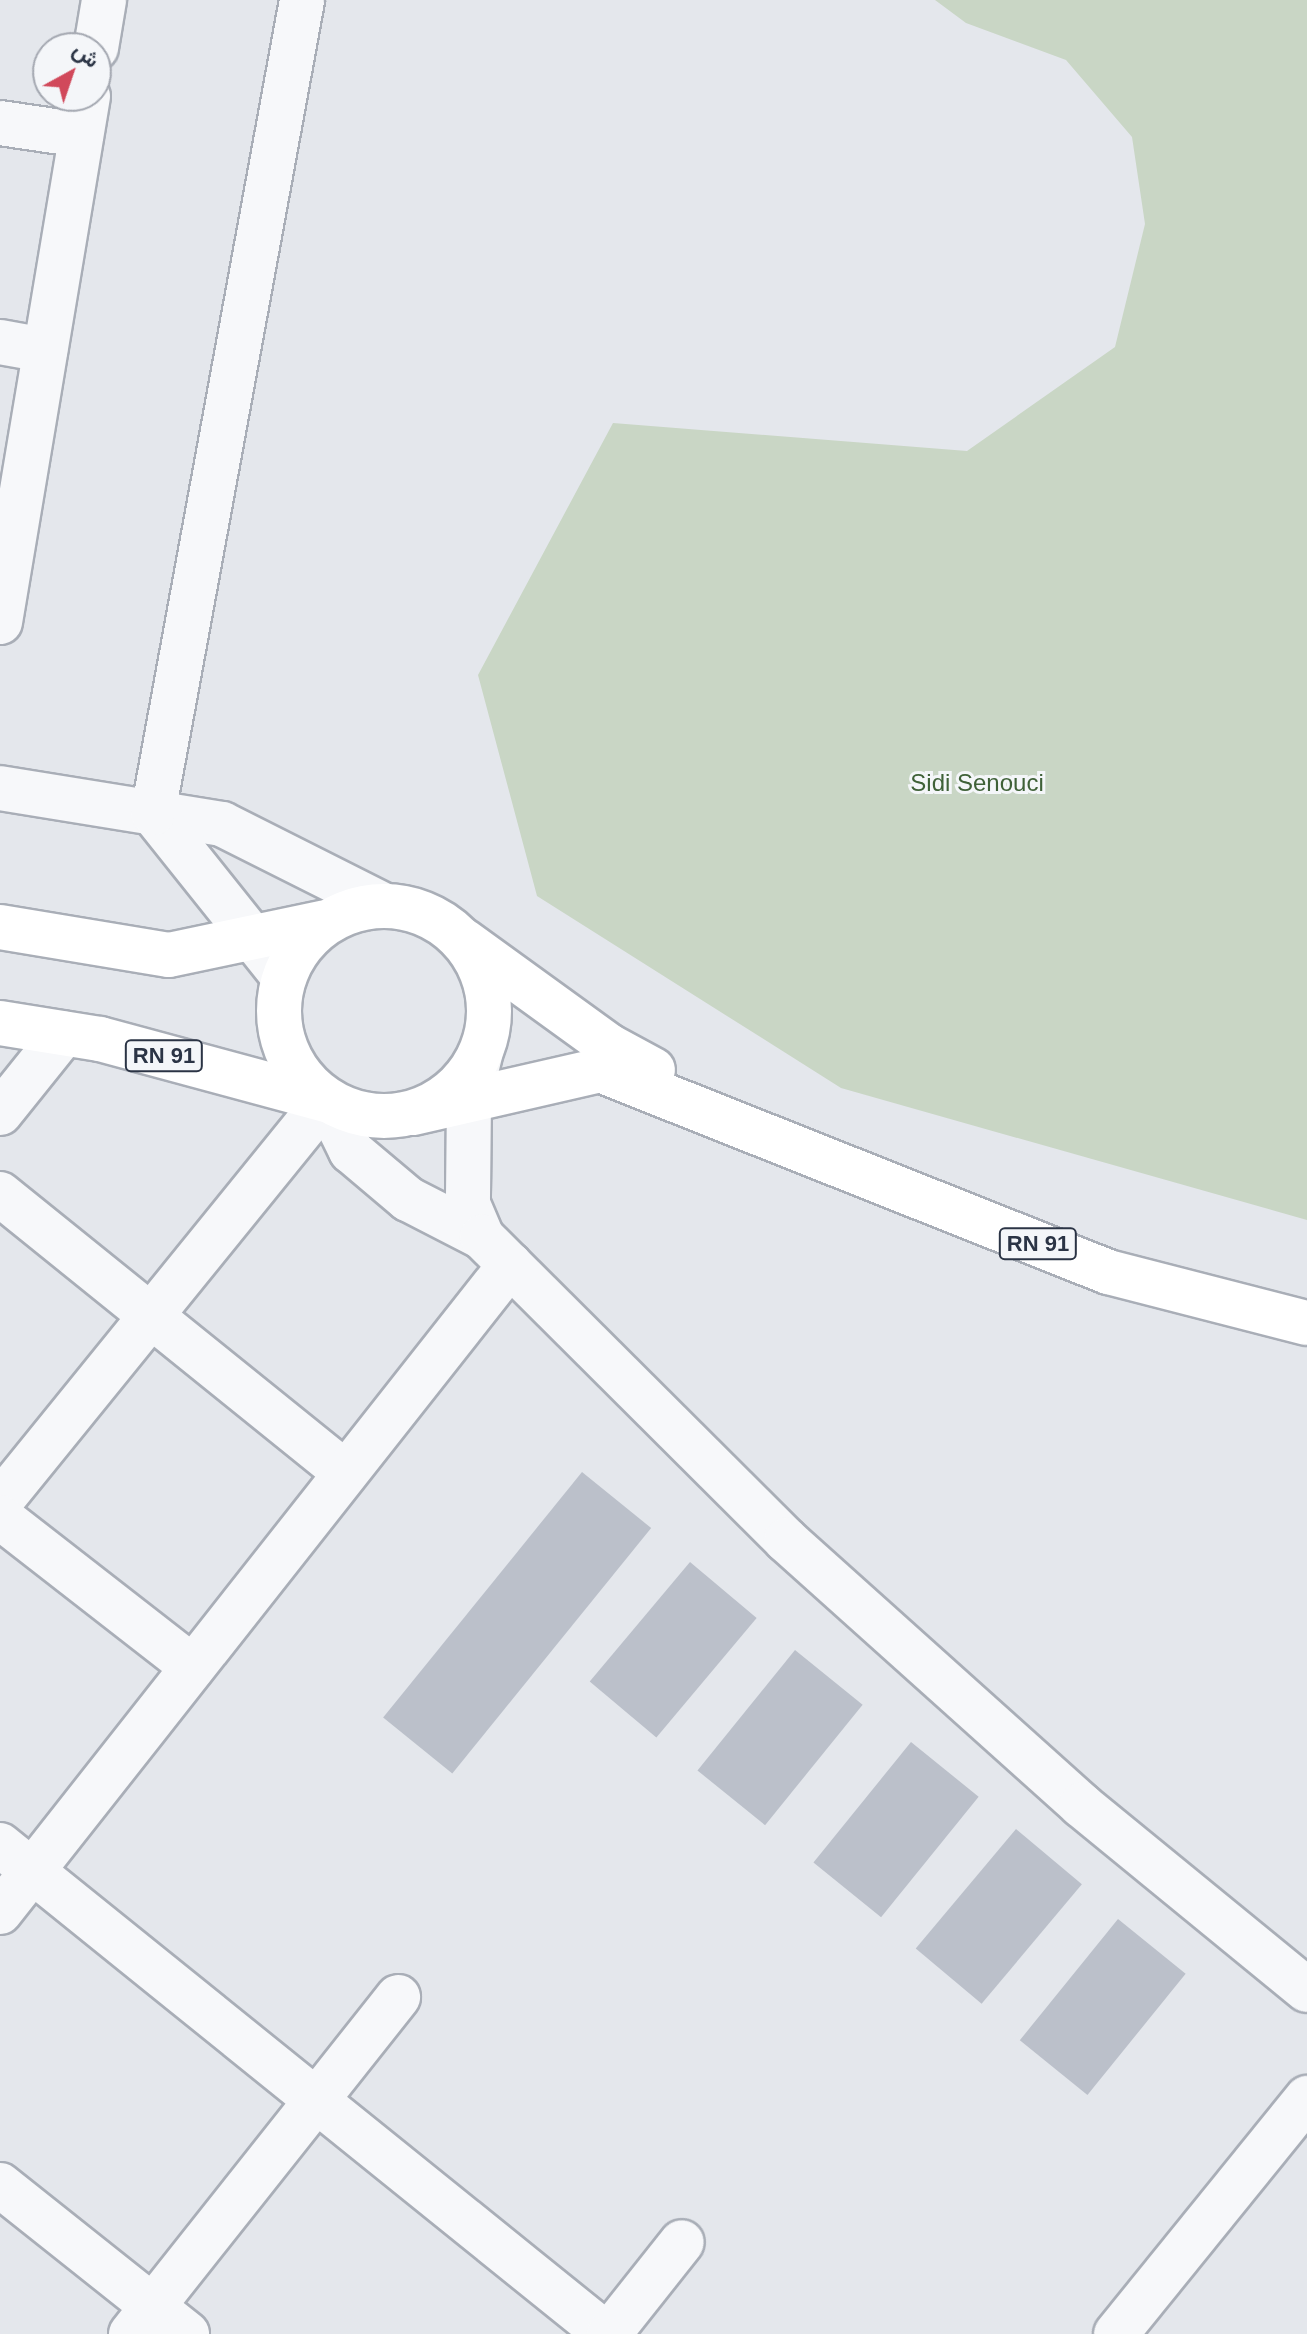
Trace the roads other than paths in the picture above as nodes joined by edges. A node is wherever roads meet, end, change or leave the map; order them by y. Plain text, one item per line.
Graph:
1 (104, 0) edge
2 (302, 0) edge
3 (99, 32) edge
4 (85, 116) edge
5 (0, 123) edge
6 (0, 342) edge
7 (45, 350) junction
8 (5, 558) edge
9 (0, 622) edge
10 (0, 788) edge
11 (153, 813) junction
12 (219, 898) junction
13 (383, 905) junction
14 (325, 922) junction
15 (0, 927) edge
16 (250, 938) junction
17 (464, 941) junction
18 (169, 955) junction
19 (283, 976) junction
20 (0, 1023) edge
21 (64, 1033) junction
22 (480, 1055) junction
23 (326, 1100) junction
24 (469, 1100) junction
25 (0, 1113) edge
26 (413, 1113) junction
27 (777, 1141) junction
28 (0, 1194) edge
29 (496, 1251) junction
30 (150, 1317) junction
31 (1307, 1323) edge
32 (346, 1473) junction
33 (0, 1502) edge
34 (0, 1517) edge
35 (193, 1667) junction
36 (16, 1858) edge
37 (0, 1912) edge
38 (1307, 1990) edge
39 (398, 1997) dead end
40 (1307, 2098) edge
41 (316, 2100) junction
42 (0, 2185) edge
43 (682, 2242) dead end
44 (142, 2320) edge
45 (187, 2334) edge
46 (608, 2334) edge
47 (1116, 2334) edge

1 - 3 street
2 - 11 street
4 - 5 street
4 - 7 street
6 - 7 street
7 - 8 street
8 - 9 street
10 - 11 street
11 - 12 street
11 - 13 street
12 - 16 street
12 - 18 street
13 - 14 main road
13 - 17 main road
14 - 16 main road
14 - 19 main road
15 - 18 main road
16 - 18 main road
16 - 19 street
17 - 22 main road
17 - 27 main road, RN 91
19 - 23 main road
20 - 21 main road, RN 91
21 - 23 main road, RN 91
21 - 25 street
22 - 24 street
22 - 26 main road
23 - 26 main road
23 - 29 street
23 - 30 street
24 - 26 main road, RN 91
24 - 27 main road, RN 91
24 - 29 street
27 - 31 main road, RN 91
28 - 30 street
29 - 32 street
29 - 38 street
30 - 32 street
30 - 33 street
32 - 35 street
34 - 35 street
35 - 36 street
36 - 37 street
36 - 41 street
39 - 41 street
40 - 47 street
41 - 44 street
41 - 46 street
42 - 44 street
43 - 46 street
44 - 45 street

